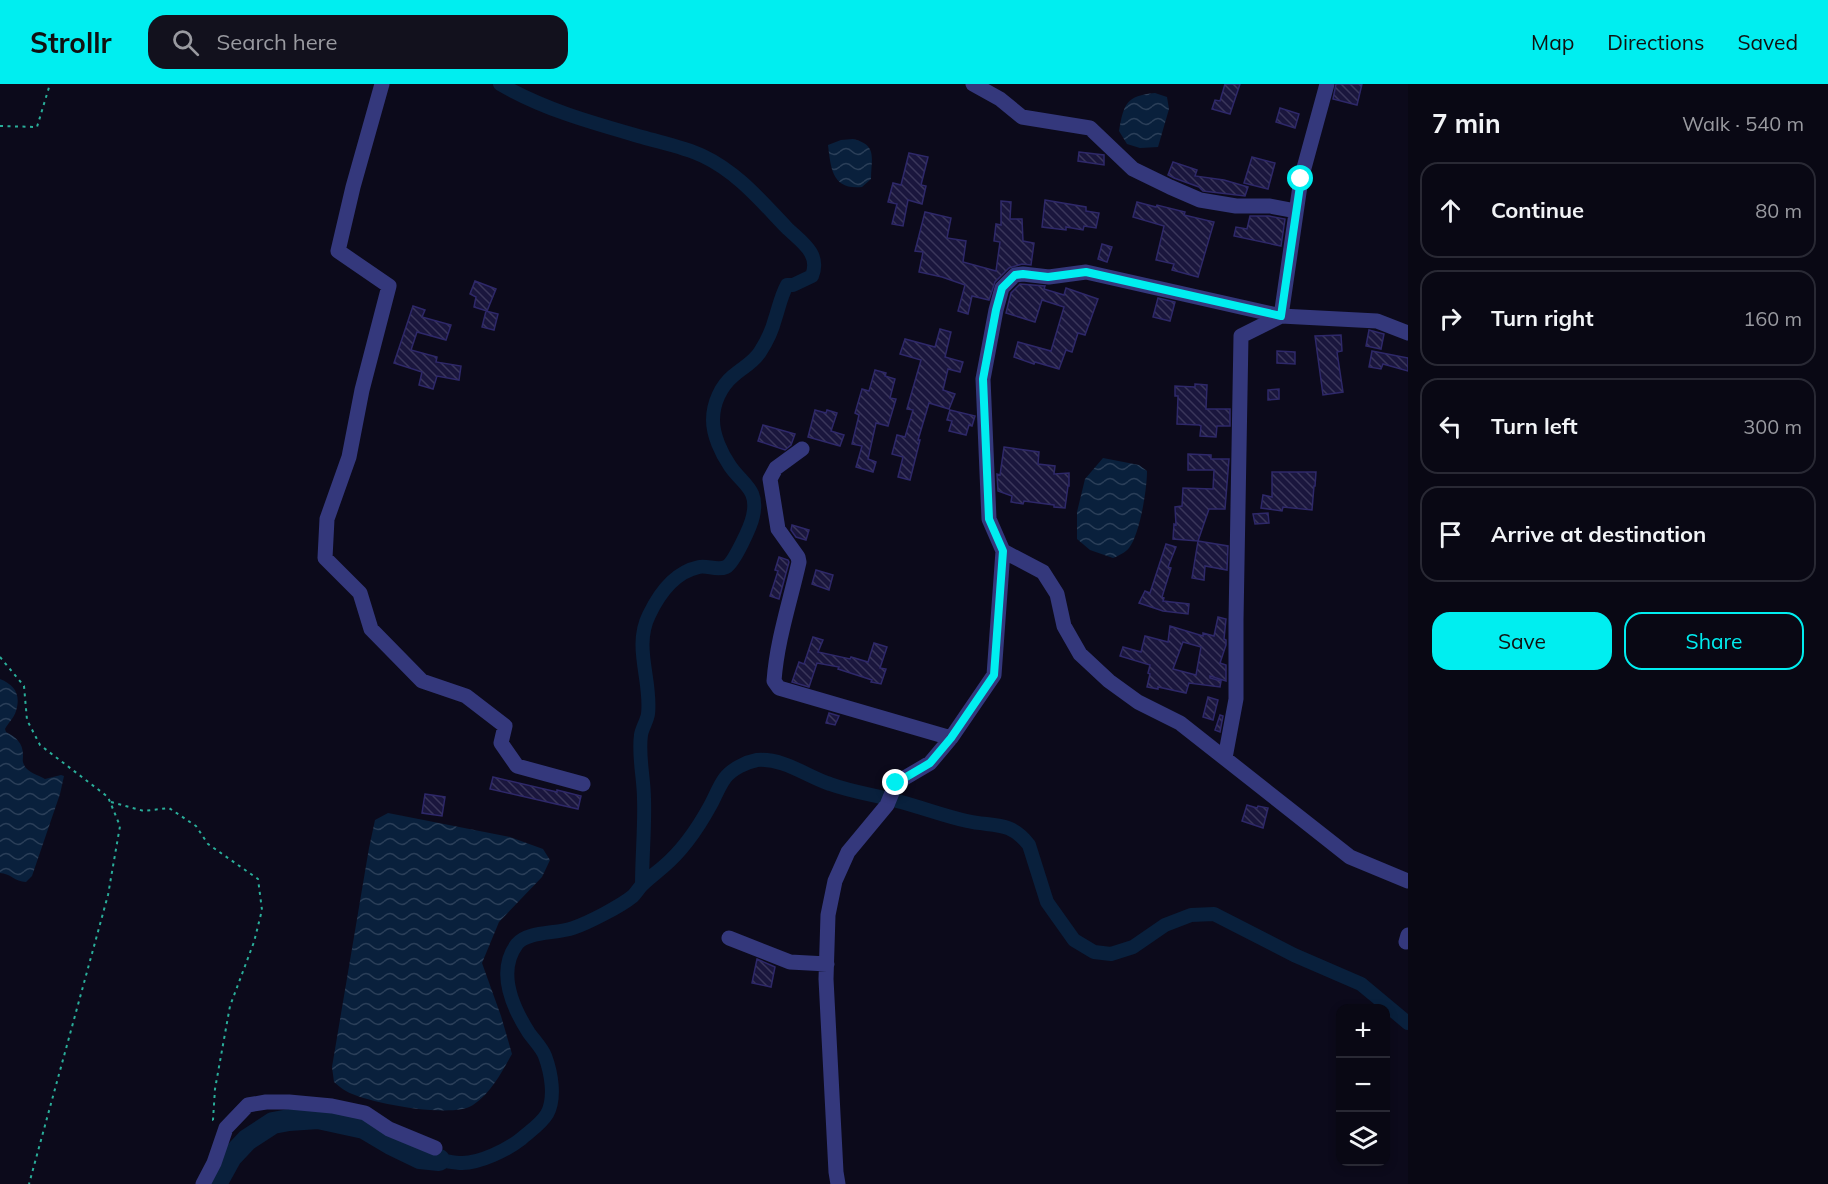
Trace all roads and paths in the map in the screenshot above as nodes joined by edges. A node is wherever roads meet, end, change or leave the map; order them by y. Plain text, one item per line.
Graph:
1 (50, 84) edge
2 (382, 84) edge
3 (973, 84) edge
4 (1322, 85) edge
5 (0, 126) edge
6 (1296, 211) junction
7 (1281, 316) junction
8 (1408, 333) edge
9 (802, 449) dead end
10 (1003, 551) junction
11 (0, 657) edge
12 (951, 738) junction
13 (1225, 758) junction
14 (583, 784) dead end
15 (111, 802) junction
16 (1408, 880) edge
17 (729, 938) dead end
18 (827, 964) junction
19 (226, 1128) junction
20 (435, 1148) dead end
21 (29, 1184) edge
22 (203, 1184) edge
23 (838, 1184) edge

1 - 5 path
2 - 14 street
3 - 6 street
4 - 6 street
6 - 7 street
7 - 8 street
7 - 10 street
7 - 13 street
9 - 12 street
10 - 12 street
10 - 13 street
11 - 15 path
12 - 18 street
13 - 16 street
15 - 19 path
15 - 21 path
17 - 18 street
18 - 23 street
19 - 20 street
19 - 22 street

